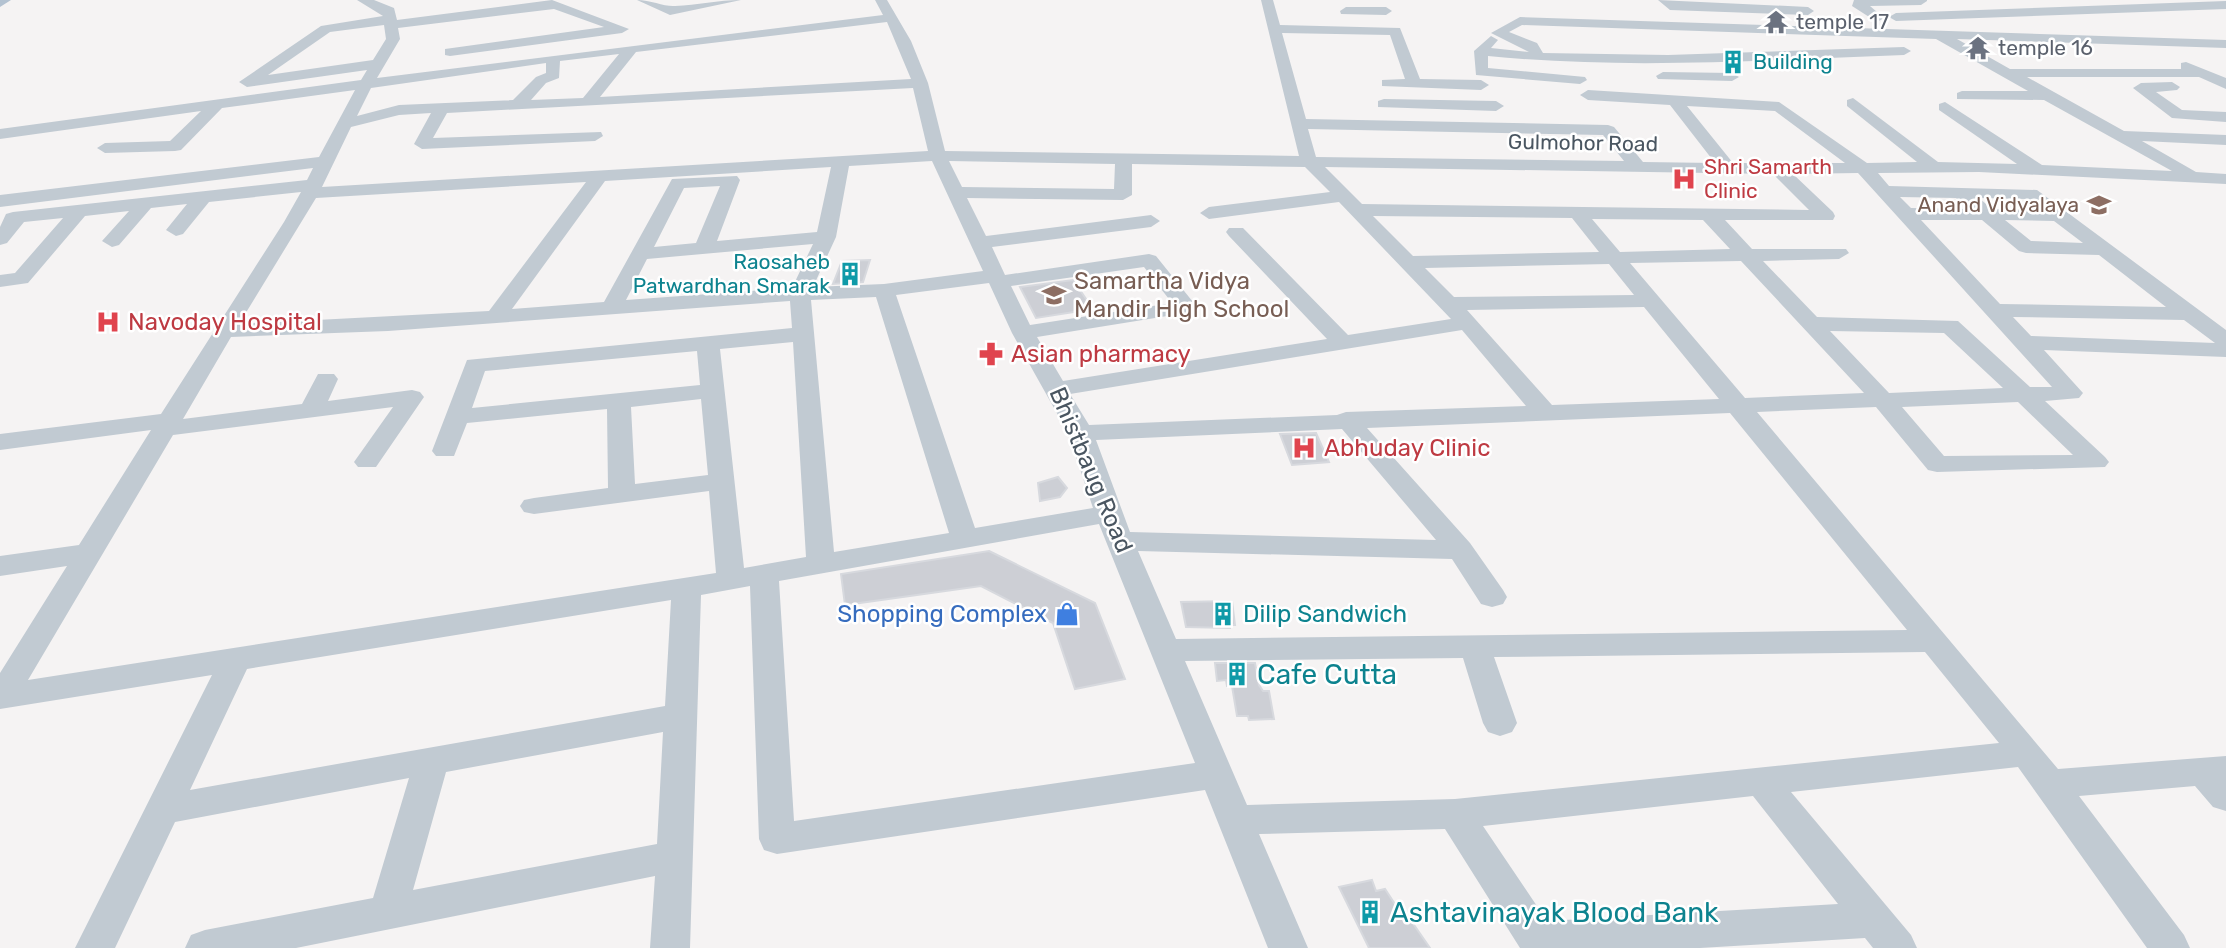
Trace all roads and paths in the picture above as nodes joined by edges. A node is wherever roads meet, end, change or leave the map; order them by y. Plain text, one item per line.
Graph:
1 (363, 0) edge
2 (478, 0) edge
3 (540, 0) edge
4 (643, 0) edge
5 (735, 0) edge
6 (1267, 0) edge
7 (1664, 0) edge
8 (1795, 0) edge
9 (1981, 0) edge
10 (2080, 0) edge
11 (2124, 0) edge
12 (1938, 1) edge
13 (556, 5) junction
14 (2226, 5) edge
15 (1383, 6) edge
16 (2141, 6) junction
17 (2184, 6) junction
18 (2106, 7) junction
19 (885, 9) edge
20 (1346, 11) dead end
21 (1808, 11) junction
22 (2055, 11) junction
23 (2017, 13) junction
24 (453, 17) junction
25 (1902, 17) junction
26 (390, 18) junction
27 (1877, 18) junction
28 (1610, 19) junction
29 (2205, 19) dead end
30 (1821, 20) junction
31 (1568, 23) junction
32 (1274, 29) junction
33 (1395, 31) junction
34 (1498, 33) junction
35 (1839, 33) junction
36 (1906, 34) junction
37 (1939, 35) junction
38 (2122, 41) junction
39 (2226, 44) edge
40 (631, 49) junction
41 (1481, 51) junction
42 (450, 52) junction
43 (1864, 52) junction
44 (1762, 56) junction
45 (2163, 56) junction
46 (1539, 57) junction
47 (553, 58) junction
48 (1710, 58) junction
49 (1567, 59) junction
50 (1595, 59) junction
51 (1628, 59) junction
52 (1644, 60) junction
53 (1985, 60) junction
54 (377, 64) junction
55 (468, 70) junction
56 (1785, 70) dead end
57 (1887, 70) dead end
58 (448, 73) junction
59 (2008, 73) junction
60 (2203, 73) junction
61 (920, 83) junction
62 (1387, 83) dead end
63 (1422, 84) junction
64 (365, 85) junction
65 (1481, 85) dead end
66 (2226, 85) edge
67 (467, 87) dead end
68 (1584, 87) junction
69 (2048, 96) junction
70 (1674, 100) junction
71 (588, 102) junction
72 (1853, 103) dead end
73 (518, 104) junction
74 (1384, 104) dead end
75 (216, 105) junction
76 (1440, 105) junction
77 (1496, 106) dead end
78 (1945, 107) dead end
79 (442, 108) junction
80 (1986, 111) dead end
81 (2226, 117) edge
82 (344, 124) junction
83 (1299, 124) junction
84 (1453, 127) junction
85 (1608, 130) junction
86 (2, 135) edge
87 (2119, 135) junction
88 (595, 136) dead end
89 (2226, 140) edge
90 (105, 148) dead end
91 (938, 156) junction
92 (1124, 157) junction
93 (1308, 160) junction
94 (326, 161) junction
95 (841, 162) junction
96 (1639, 167) junction
97 (1933, 167) junction
98 (1728, 168) junction
99 (1778, 169) junction
100 (1864, 169) junction
101 (2036, 169) junction
102 (600, 176) junction
103 (2194, 177) junction
104 (2222, 180) edge
105 (118, 187) junction
106 (311, 189) junction
107 (1884, 191) junction
108 (958, 192) junction
109 (1961, 193) junction
110 (58, 194) junction
111 (1345, 196) junction
112 (203, 197) junction
113 (146, 203) junction
114 (5, 208) edge
115 (105, 208) junction
116 (80, 210) junction
117 (1360, 210) junction
118 (1209, 214) dead end
119 (1578, 214) junction
120 (1905, 214) junction
121 (1987, 214) junction
122 (40, 215) junction
123 (1709, 215) junction
124 (2057, 215) junction
125 (1151, 221) dead end
126 (176, 230) dead end
127 (1236, 232) dead end
128 (826, 237) junction
129 (0, 239) edge
130 (112, 241) dead end
131 (980, 243) junction
132 (704, 248) junction
133 (2103, 249) junction
134 (1839, 253) dead end
135 (641, 254) junction
136 (1749, 256) junction
137 (1617, 257) junction
138 (1407, 262) junction
139 (22, 279) junction
140 (998, 279) junction
141 (0, 281) edge
142 (884, 290) junction
143 (800, 293) junction
144 (0, 299) edge
145 (1650, 301) junction
146 (1448, 304) junction
147 (612, 307) junction
148 (1995, 310) junction
149 (2189, 314) junction
150 (496, 317) junction
151 (1467, 323) junction
152 (1813, 324) junction
153 (223, 331) junction
154 (1023, 333) junction
155 (803, 334) junction
156 (2226, 340) edge
157 (708, 343) junction
158 (1343, 343) junction
159 (2025, 343) junction
160 (2226, 350) edge
161 (326, 379) dead end
162 (1058, 389) junction
163 (713, 391) junction
164 (2025, 392) junction
165 (1883, 400) junction
166 (619, 401) junction
167 (1739, 405) junction
168 (311, 410) junction
169 (1545, 413) junction
170 (457, 417) junction
171 (1346, 419) junction
172 (166, 425) junction
173 (1081, 433) junction
174 (0, 442) edge
175 (445, 451) dead end
176 (367, 462) dead end
177 (721, 481) junction
178 (622, 494) junction
179 (534, 506) dead end
180 (1109, 514) junction
181 (965, 539) junction
182 (1122, 541) junction
183 (1460, 550) junction
184 (89, 552) junction
185 (821, 564) junction
186 (0, 566) edge
187 (764, 574) junction
188 (731, 580) junction
189 (686, 587) junction
190 (1492, 597) dead end
191 (1934, 641) junction
192 (1475, 647) junction
193 (1167, 650) junction
194 (237, 657) junction
195 (1, 697) edge
196 (681, 716) junction
197 (1500, 723) dead end
198 (2027, 753) junction
199 (432, 761) junction
200 (2215, 770) edge
201 (1217, 774) junction
202 (1762, 782) junction
203 (2049, 784) junction
204 (2226, 797) edge
205 (163, 809) junction
206 (1455, 814) junction
207 (1236, 820) junction
208 (675, 856) junction
209 (388, 912) junction
210 (1871, 920) junction
211 (95, 948) edge
212 (205, 948) edge
213 (670, 948) edge
214 (1289, 948) edge
215 (1897, 948) edge
216 (2170, 948) edge

1 - 26 street
2 - 26 street
3 - 13 street
4 - 5 street
6 - 32 street
7 - 21 street
8 - 21 street
9 - 23 street
10 - 18 street
11 - 16 street
12 - 27 street
13 - 24 street
13 - 42 street
14 - 17 street
15 - 20 street
15 - 33 street
16 - 17 street
16 - 18 street
17 - 29 street
18 - 22 street
19 - 40 street
19 - 61 street, Bhistbaug Road
21 - 30 street
22 - 23 street
22 - 38 street
23 - 25 street
24 - 26 street
24 - 42 street
25 - 27 street
25 - 37 street
26 - 54 street
26 - 54 street
27 - 30 street
28 - 31 street
28 - 35 street
28 - 52 street
30 - 35 street
31 - 34 street
31 - 50 street
32 - 33 street
32 - 83 street
33 - 63 street
34 - 41 street
34 - 46 street
35 - 36 street
35 - 43 street
36 - 37 street
36 - 43 street
37 - 38 street
37 - 53 street
38 - 39 street
38 - 45 street
40 - 47 street
40 - 71 street
41 - 46 street
41 - 68 street
42 - 58 street
43 - 44 street
43 - 57 street
44 - 48 street
44 - 56 street
45 - 53 street
45 - 60 street
46 - 49 street
47 - 55 street
47 - 73 street
48 - 51 street
48 - 52 street
49 - 50 street
49 - 68 street
50 - 51 street
51 - 52 street
53 - 59 street
54 - 64 street
55 - 58 street
55 - 67 street
58 - 64 street
59 - 60 street
59 - 69 street
60 - 66 street
61 - 71 street
61 - 91 street, Bhistbaug Road
62 - 63 street
63 - 65 street
63 - 76 street
64 - 75 street
64 - 82 street
66 - 81 street
68 - 70 street
68 - 85 street
69 - 80 street
69 - 87 street
70 - 98 street
70 - 100 street
71 - 73 street
72 - 97 street
73 - 79 street
74 - 76 street
75 - 86 street
75 - 90 street
76 - 77 street
76 - 84 street
78 - 101 street
79 - 82 street
79 - 88 street
82 - 94 street
83 - 84 street
83 - 93 street
84 - 85 street
85 - 96 street
87 - 89 street
87 - 103 street
91 - 92 street, Gulmohor Road
91 - 95 street, Gulmohor Road
91 - 108 street, Bhistbaug Road
92 - 93 street, Gulmohor Road
92 - 108 street
93 - 96 street, Gulmohor Road
93 - 111 street
94 - 105 street
94 - 106 street
95 - 102 street, Gulmohor Road
95 - 128 street
96 - 98 street, Gulmohor Road
97 - 100 street, Gulmohor Road
97 - 101 street, Gulmohor Road
98 - 99 street, Gulmohor Road
99 - 100 street, Gulmohor Road
99 - 123 street
100 - 107 street
101 - 103 street, Gulmohor Road
102 - 106 street, Gulmohor Road
102 - 150 street
103 - 104 street, Gulmohor Road
105 - 110 street
105 - 115 street
106 - 112 street, Gulmohor Road
106 - 153 street
107 - 109 street
107 - 120 street
108 - 131 street, Bhistbaug Road
109 - 121 street
109 - 124 street
110 - 114 street
110 - 122 street
111 - 117 street
111 - 118 street
112 - 113 street, Gulmohor Road
112 - 126 street
113 - 115 street, Gulmohor Road
113 - 130 street
114 - 122 street, Gulmohor Road
114 - 129 street
115 - 116 street, Gulmohor Road
116 - 122 street, Gulmohor Road
116 - 139 street
117 - 119 street
117 - 138 street
119 - 123 street
119 - 137 street
120 - 121 street
120 - 148 street
121 - 124 street
121 - 133 street
123 - 136 street
124 - 133 street
125 - 131 street
127 - 158 street
128 - 132 street
128 - 143 street
131 - 140 street, Bhistbaug Road
132 - 135 street
132 - 135 street
133 - 149 street
134 - 136 street
135 - 147 street
136 - 137 street
136 - 152 street
137 - 138 street
137 - 145 street
138 - 146 street
139 - 141 street
139 - 144 street
140 - 142 street
140 - 154 street, Bhistbaug Road
140 - 154 street
142 - 143 street
142 - 181 street
143 - 147 street
143 - 155 street
145 - 146 street
145 - 167 street
146 - 151 street
147 - 150 street
148 - 149 street
148 - 159 street
149 - 156 street
150 - 153 street
151 - 158 street
151 - 169 street
152 - 164 street
152 - 165 street
153 - 172 street
154 - 162 street, Bhistbaug Road
155 - 157 street
155 - 185 street
157 - 163 street
157 - 170 street
158 - 162 street
159 - 160 street
159 - 164 street
161 - 168 street
162 - 173 street, Bhistbaug Road
163 - 166 street
163 - 177 street
164 - 165 street
164 - 165 street
165 - 167 street
166 - 170 street
166 - 178 street
167 - 169 street
167 - 191 street
168 - 172 street
168 - 176 street
169 - 171 street
170 - 175 street
171 - 173 street
171 - 183 street
172 - 174 street
172 - 184 street
173 - 180 street, Bhistbaug Road
177 - 178 street
177 - 188 street
178 - 179 street
180 - 181 street
180 - 182 street, Bhistbaug Road
181 - 185 street
182 - 183 street
182 - 193 street, Bhistbaug Road
183 - 190 street
184 - 186 street
184 - 195 street
185 - 187 street
187 - 188 street
187 - 201 street
188 - 189 street
189 - 194 street
189 - 196 street
191 - 192 street
191 - 198 street
192 - 193 street
192 - 197 street
193 - 201 street, Bhistbaug Road
194 - 195 street
194 - 205 street
196 - 199 street
196 - 208 street
198 - 202 street
198 - 203 street
199 - 205 street
199 - 209 street
200 - 203 street
200 - 204 street
201 - 207 street, Bhistbaug Road
202 - 206 street
202 - 210 street
203 - 216 street
205 - 211 street
206 - 207 street
206 - 210 street
207 - 214 street, Bhistbaug Road
208 - 209 street
208 - 213 street
209 - 212 street
210 - 215 street

